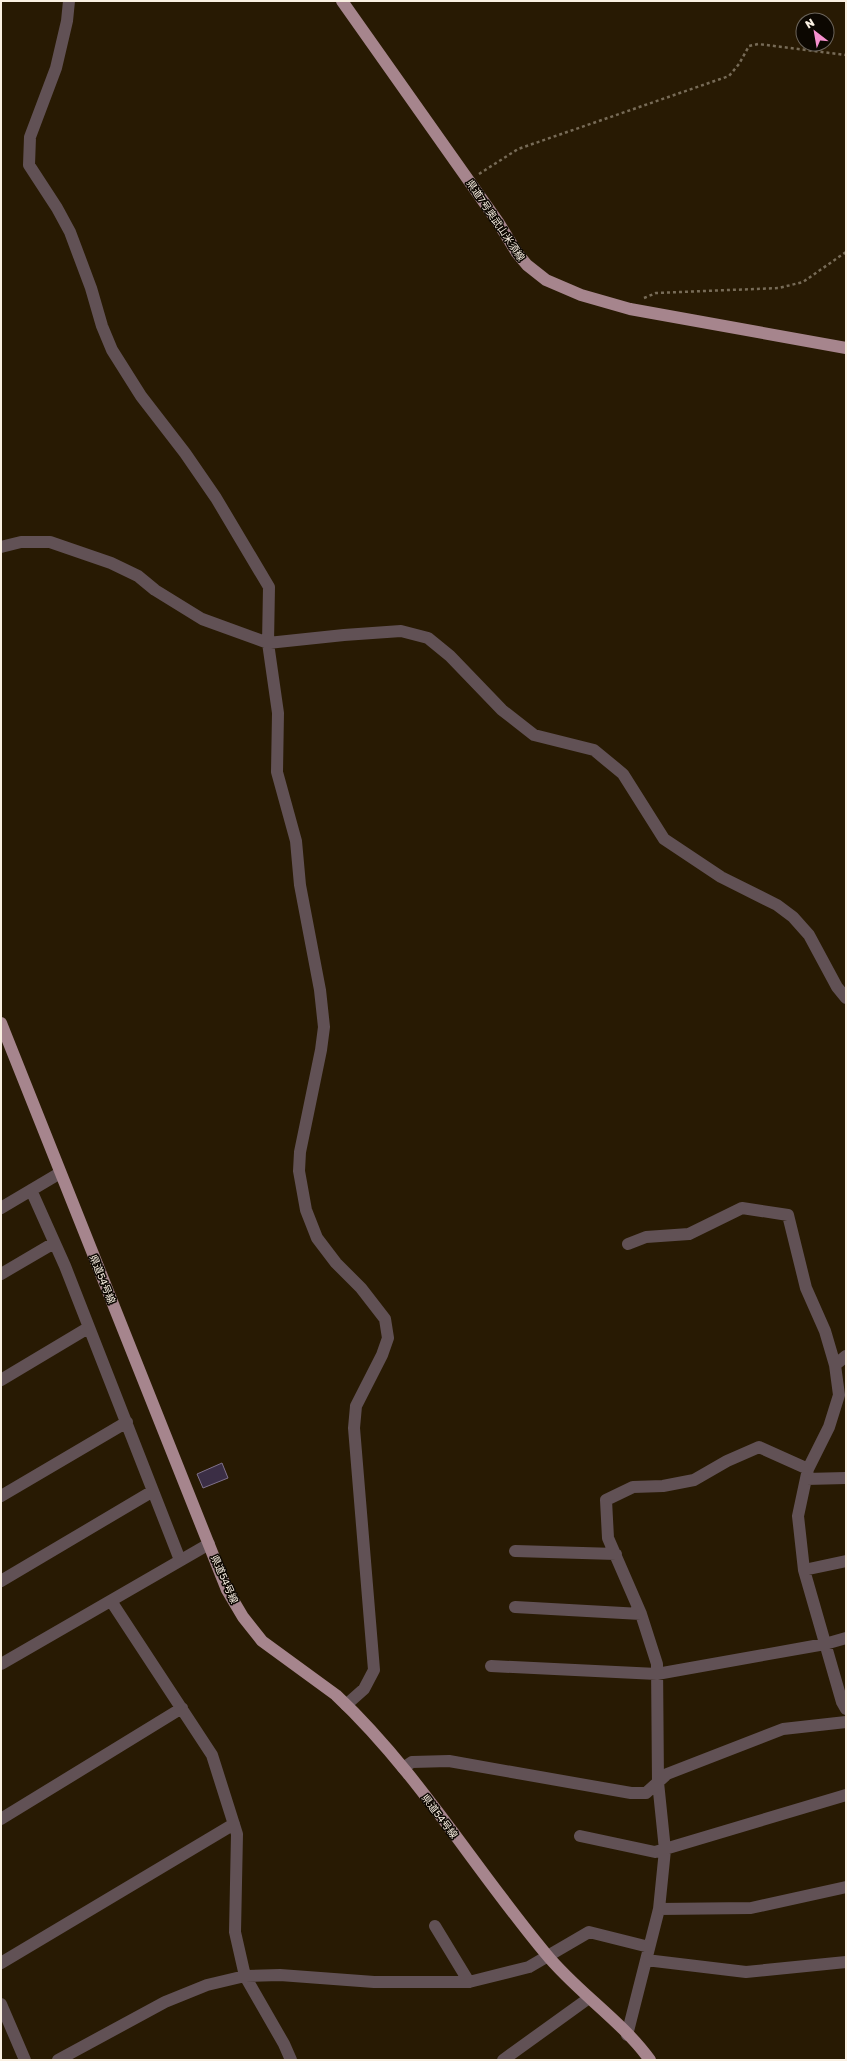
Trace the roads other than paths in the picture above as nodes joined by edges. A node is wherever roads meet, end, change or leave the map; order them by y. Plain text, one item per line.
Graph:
1 (69, 1) edge
2 (342, 1) edge
3 (846, 348) edge
4 (1, 546) edge
5 (268, 643) junction
6 (846, 998) edge
7 (1, 1023) edge
8 (60, 1173) junction
9 (31, 1190) junction
10 (1, 1208) edge
11 (54, 1243) junction
12 (628, 1244) dead end
13 (1, 1274) edge
14 (88, 1328) junction
15 (846, 1356) edge
16 (835, 1366) junction
17 (1, 1380) edge
18 (842, 1396) edge
19 (127, 1422) junction
20 (807, 1474) junction
21 (846, 1478) edge
22 (153, 1491) junction
23 (1, 1496) edge
24 (209, 1544) junction
25 (515, 1551) dead end
26 (616, 1554) junction
27 (180, 1560) junction
28 (846, 1561) edge
29 (804, 1570) junction
30 (1, 1581) edge
31 (111, 1601) junction
32 (515, 1607) dead end
33 (641, 1614) junction
34 (846, 1638) edge
35 (825, 1644) junction
36 (1, 1664) edge
37 (491, 1666) dead end
38 (657, 1674) junction
39 (346, 1705) junction
40 (182, 1708) junction
41 (846, 1709) edge
42 (846, 1722) edge
43 (403, 1768) junction
44 (658, 1782) junction
45 (846, 1795) edge
46 (1, 1819) edge
47 (234, 1824) junction
48 (580, 1836) dead end
49 (665, 1850) junction
50 (846, 1887) edge
51 (659, 1909) junction
52 (435, 1926) dead end
53 (649, 1947) junction
54 (547, 1956) junction
55 (646, 1960) junction
56 (846, 1962) edge
57 (1, 1963) edge
58 (245, 1976) junction
59 (469, 1982) junction
60 (589, 1998) junction
61 (1, 2004) edge
62 (627, 2035) junction
63 (25, 2060) edge
64 (58, 2060) edge
65 (291, 2060) edge
66 (503, 2060) edge
67 (650, 2060) edge

1 - 5 street
2 - 3 main road, 県道7号奥武山米須線
4 - 5 street
5 - 6 street
5 - 39 street
7 - 8 main road, 県道54号線
8 - 9 street
8 - 24 main road, 県道54号線
9 - 10 street
9 - 11 street
11 - 13 street
11 - 14 street
12 - 16 street
14 - 17 street
14 - 19 street
15 - 16 street
16 - 18 street
18 - 20 street
19 - 22 street
19 - 23 street
20 - 21 street
20 - 26 street
20 - 29 street
22 - 27 street
22 - 30 street
24 - 27 street
24 - 39 main road, 県道54号線
25 - 26 street
26 - 33 street
27 - 31 street
28 - 29 street
29 - 35 street
31 - 36 street
31 - 40 street
32 - 33 street
33 - 38 street
34 - 35 street
35 - 38 street
35 - 41 street
37 - 38 street
38 - 44 street
39 - 43 main road, 県道54号線
40 - 46 street
40 - 47 street
42 - 44 street
43 - 44 street
43 - 54 main road, 県道54号線
44 - 49 street
45 - 49 street
47 - 57 street
47 - 58 street
48 - 49 street
49 - 51 street
50 - 51 street
51 - 53 street
52 - 59 street
53 - 54 street
53 - 55 street
54 - 59 street
54 - 60 main road, 県道54号線
55 - 56 street
55 - 62 street
58 - 59 street
58 - 64 street
58 - 65 street
60 - 62 main road, 県道54号線
60 - 66 street
61 - 63 street
62 - 67 main road, 県道54号線

